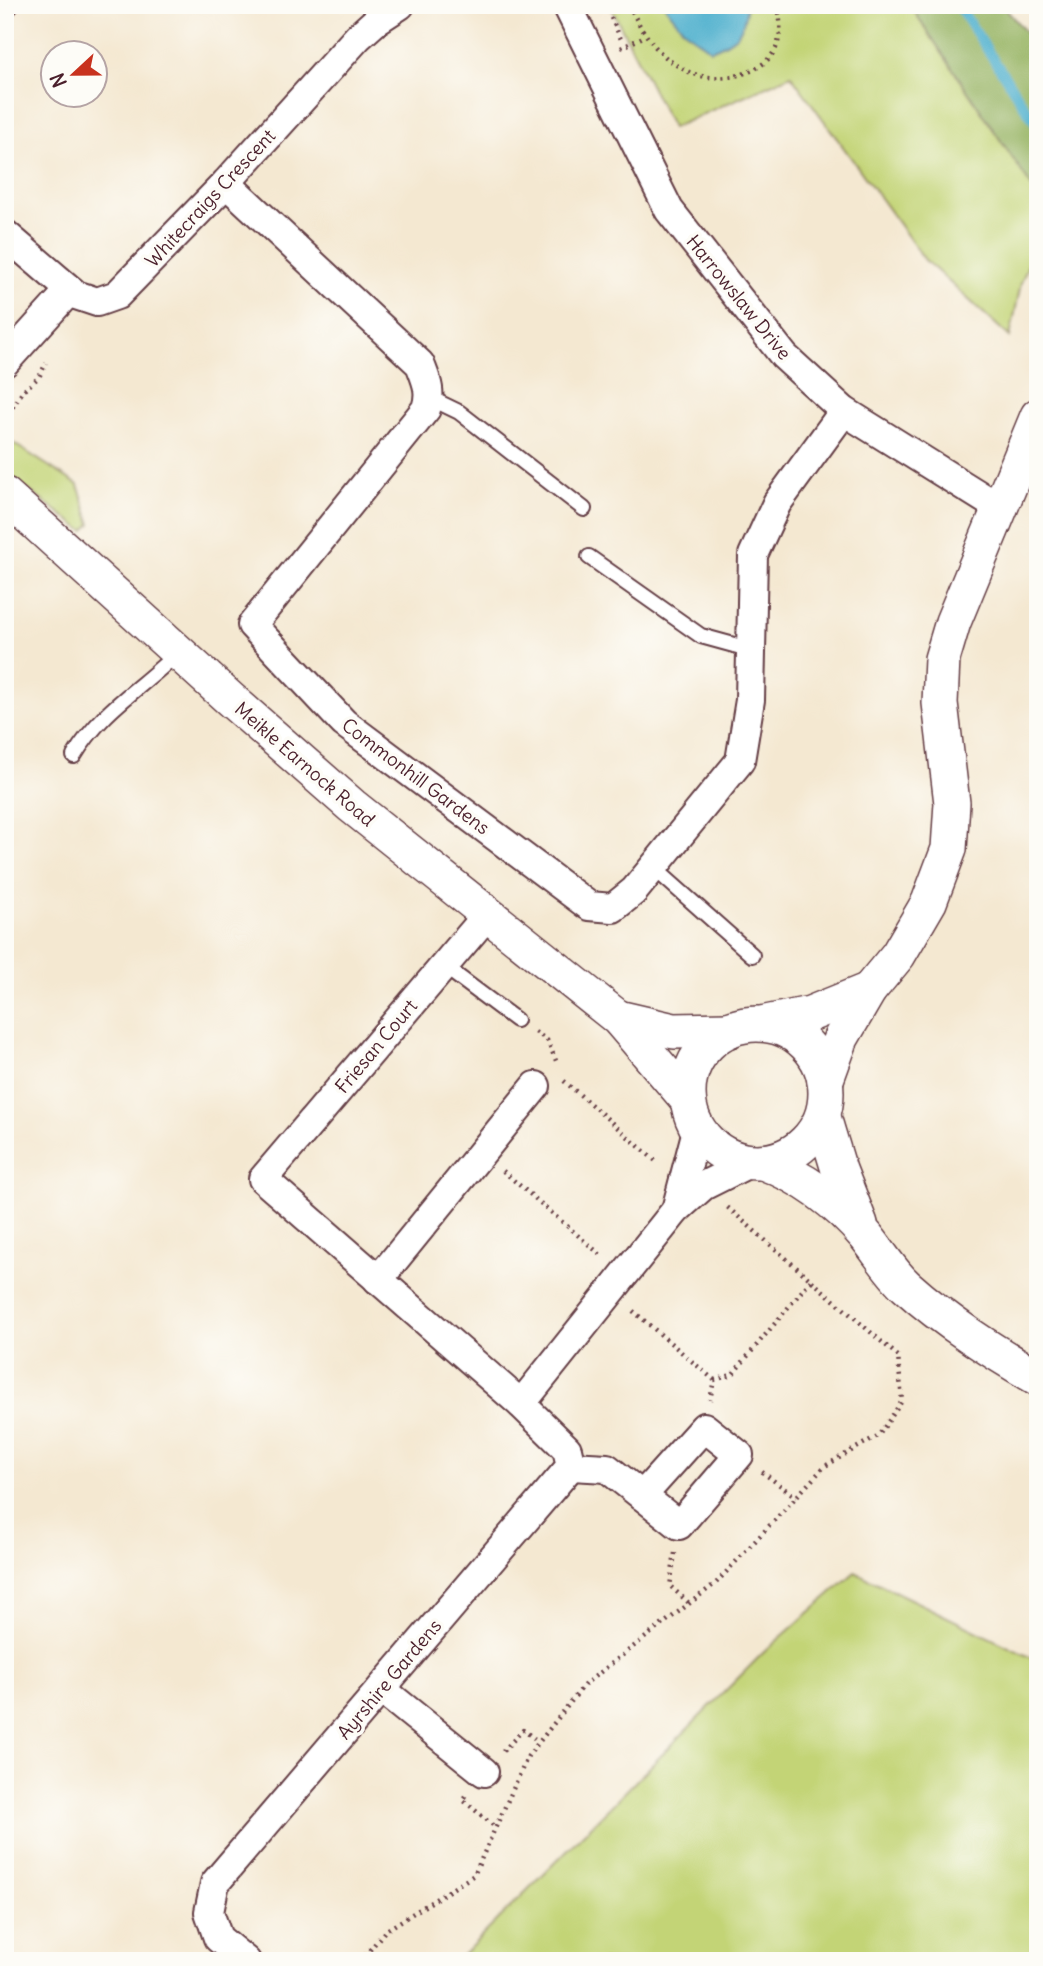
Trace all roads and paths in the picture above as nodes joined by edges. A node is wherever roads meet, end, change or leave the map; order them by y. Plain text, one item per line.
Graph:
1 (12, 5) edge
2 (400, 5) edge
3 (567, 5) edge
4 (629, 5) edge
5 (777, 5) edge
6 (5, 12) edge
7 (226, 183) junction
8 (5, 234) edge
9 (70, 290) junction
10 (5, 362) edge
11 (430, 398) junction
12 (844, 411) junction
13 (1038, 416) edge
14 (5, 495) edge
15 (584, 509) dead end
16 (1001, 509) junction
17 (589, 557) dead end
18 (752, 650) junction
19 (178, 652) junction
20 (74, 756) dead end
21 (653, 867) junction
22 (488, 914) junction
23 (752, 955) dead end
24 (444, 966) junction
25 (869, 990) junction
26 (618, 1018) junction
27 (516, 1020) dead end
28 (766, 1024) junction
29 (729, 1030) junction
30 (825, 1082) junction
31 (536, 1086) dead end
32 (693, 1115) junction
33 (823, 1117) junction
34 (482, 1153) junction
35 (756, 1162) junction
36 (676, 1210) junction
37 (864, 1234) junction
38 (378, 1280) junction
39 (811, 1280) dead end
40 (617, 1284) junction
41 (1038, 1378) edge
42 (714, 1380) junction
43 (521, 1404) junction
44 (704, 1427) junction
45 (739, 1455) junction
46 (570, 1466) junction
47 (642, 1496) junction
48 (796, 1497) dead end
49 (679, 1525) junction
50 (689, 1603) dead end
51 (381, 1689) junction
52 (484, 1772) dead end
53 (246, 1961) edge

1 - 6 lane
2 - 7 street, Whitecraigs Crescent
3 - 12 street, Harrowslaw Drive
4 - 5 path
7 - 9 street, Whitecraigs Crescent
7 - 11 street
8 - 9 street, Whitecraigs Crescent
9 - 10 street
11 - 15 lane
11 - 21 street, Commonhill Gardens
12 - 16 street, Harrowslaw Drive
12 - 18 street, Commonhill Gardens
13 - 16 street
14 - 19 street, Meikle Earnock Road
16 - 25 street
17 - 18 lane
18 - 21 street, Commonhill Gardens
19 - 20 lane
19 - 22 street, Meikle Earnock Road
21 - 23 lane
22 - 24 street, Friesan Court
22 - 26 street, Meikle Earnock Road
24 - 27 lane
24 - 38 street, Friesan Court
25 - 28 street
25 - 30 street
26 - 29 street, Meikle Earnock Road
26 - 32 street, Meikle Earnock Road
28 - 29 street
28 - 30 street
29 - 32 street
30 - 33 street
31 - 34 street
32 - 35 street
32 - 36 street
33 - 35 street
33 - 37 street
34 - 38 street
34 - 40 path
35 - 36 street
35 - 37 street
36 - 40 street
37 - 41 street
38 - 43 street
39 - 42 path
40 - 42 path
40 - 43 street
42 - 44 path
43 - 46 street
44 - 45 street
44 - 47 street
45 - 48 path
45 - 49 street
46 - 47 street
46 - 51 street, Ayrshire Gardens
47 - 49 street
49 - 50 path
51 - 52 street
51 - 53 street, Ayrshire Gardens

